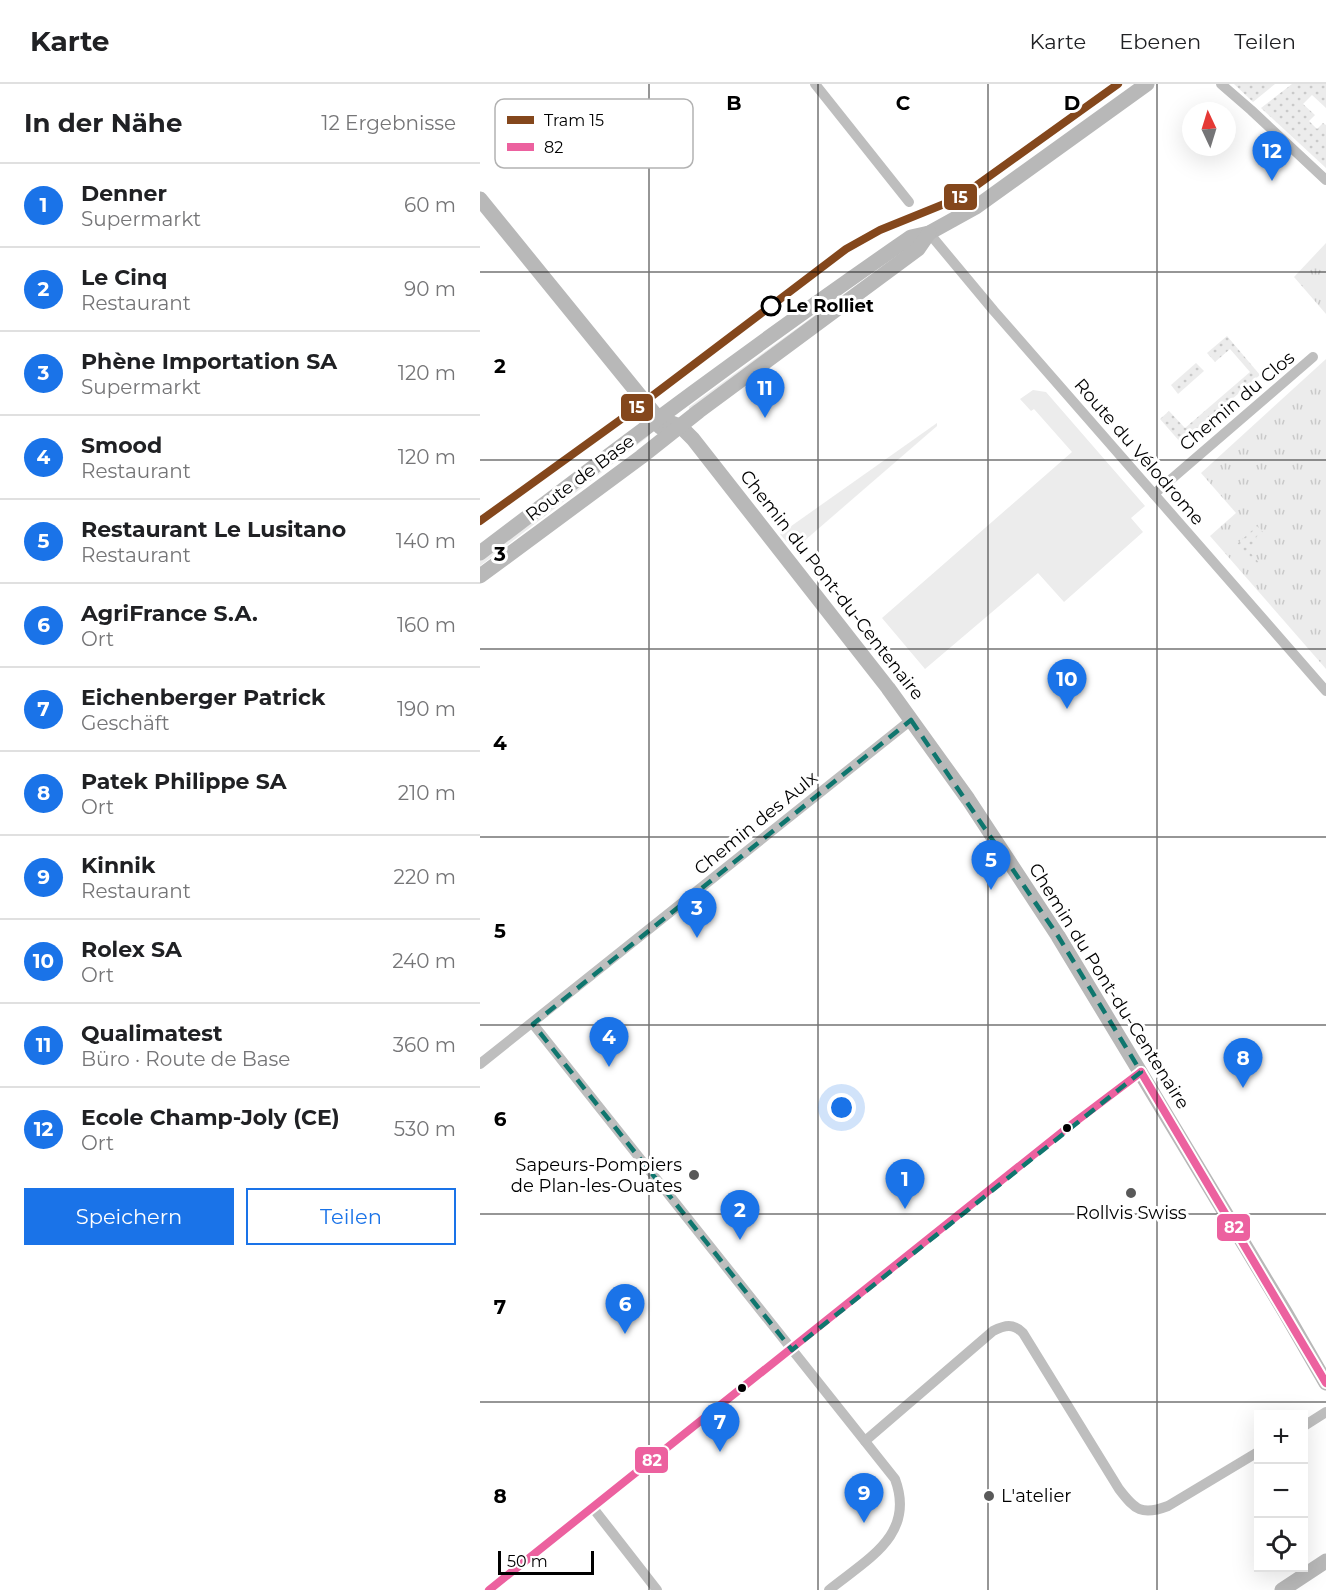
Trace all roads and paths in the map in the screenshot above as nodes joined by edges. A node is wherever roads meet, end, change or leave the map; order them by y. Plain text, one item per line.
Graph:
1 (815, 84) edge
2 (1147, 84) edge
3 (1221, 84) edge
4 (1326, 180) edge
5 (480, 199) edge
6 (909, 202) dead end
7 (929, 232) junction
8 (1313, 357) dead end
9 (677, 405) junction
10 (658, 418) junction
11 (680, 426) junction
12 (664, 439) junction
13 (1154, 494) junction
14 (480, 553) edge
15 (480, 576) edge
16 (1326, 691) edge
17 (911, 720) junction
18 (533, 1024) junction
19 (480, 1064) edge
20 (1141, 1072) junction
21 (792, 1350) junction
22 (1326, 1383) edge
23 (1326, 1412) edge
24 (1308, 1423) edge
25 (865, 1441) junction
26 (1254, 1454) edge
27 (594, 1508) junction
28 (1326, 1561) edge
29 (489, 1590) edge
30 (657, 1590) edge
31 (829, 1590) edge
32 (1282, 1590) edge

1 - 6 street
2 - 7 street, Route de Base
3 - 4 street
5 - 10 street
7 - 9 street, Route de Base
7 - 11 street, Route de Base
7 - 13 street, Route du Vélodrome
8 - 13 street, Chemin du Clos
9 - 10 street, Route de Base
9 - 11 street
10 - 11 street
10 - 12 street
10 - 14 street, Route de Base
11 - 12 street, Route de Base
11 - 17 street, Chemin du Pont-du-Centenaire
12 - 15 street, Route de Base
13 - 16 street, Route du Vélodrome
17 - 18 street, Chemin des Aulx
17 - 20 street, Chemin du Pont-du-Centenaire
18 - 19 street, Chemin des Aulx
18 - 21 street
20 - 21 street
20 - 22 street, Chemin du Pont-du-Centenaire
21 - 25 street
21 - 27 street
23 - 24 street
25 - 26 street
25 - 31 street
27 - 29 street
27 - 30 street
28 - 32 street

